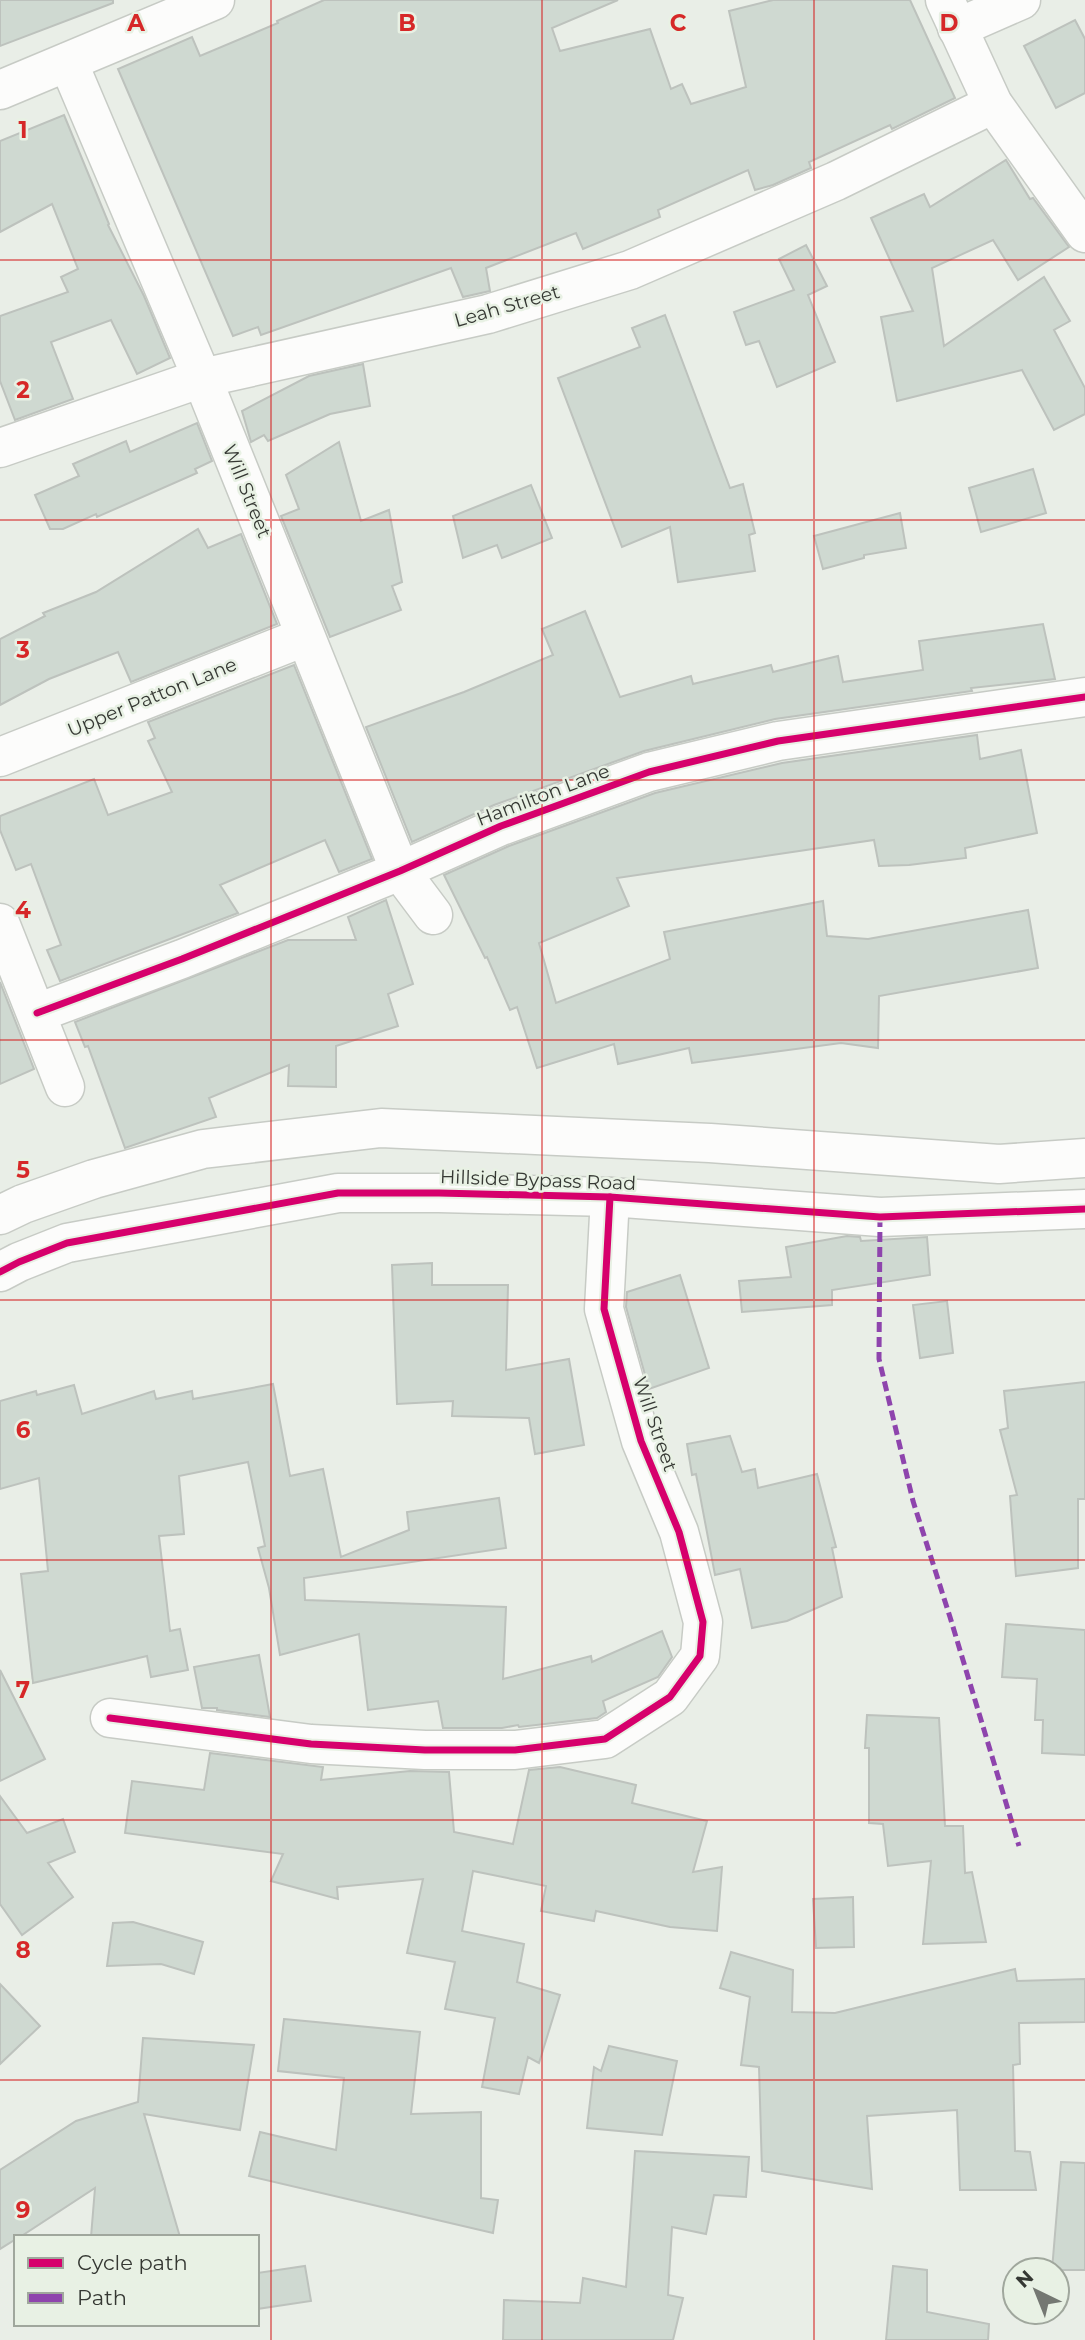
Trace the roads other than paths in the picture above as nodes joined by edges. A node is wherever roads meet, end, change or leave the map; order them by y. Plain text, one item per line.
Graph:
1 (215, 0) edge
2 (1021, 0) edge
3 (951, 14) edge
4 (68, 62) junction
5 (0, 90) edge
6 (993, 104) junction
7 (1085, 233) edge
8 (202, 378) junction
9 (0, 448) edge
10 (304, 636) junction
11 (1085, 697) edge
12 (0, 757) edge
13 (400, 871) junction
14 (433, 915) dead end
15 (0, 923) edge
16 (37, 1013) junction
17 (65, 1087) dead end
18 (1085, 1158) edge
19 (610, 1197) junction
20 (1085, 1209) edge
21 (0, 1215) edge
22 (0, 1272) edge
23 (110, 1718) dead end

1 - 4 street
2 - 3 street
3 - 6 street
4 - 5 street
4 - 8 street, Will Street
6 - 7 street
6 - 8 street, Leah Street
8 - 9 street, Leah Street
8 - 10 street, Will Street
10 - 12 street, Upper Patton Lane
10 - 13 street, Will Street
11 - 13 street, Hamilton Lane
13 - 14 street, Will Street
13 - 16 street, Hamilton Lane
15 - 16 street
16 - 17 street
18 - 21 street
19 - 20 street, Hillside Bypass Road
19 - 22 street, Hillside Bypass Road
19 - 23 street, Will Street

